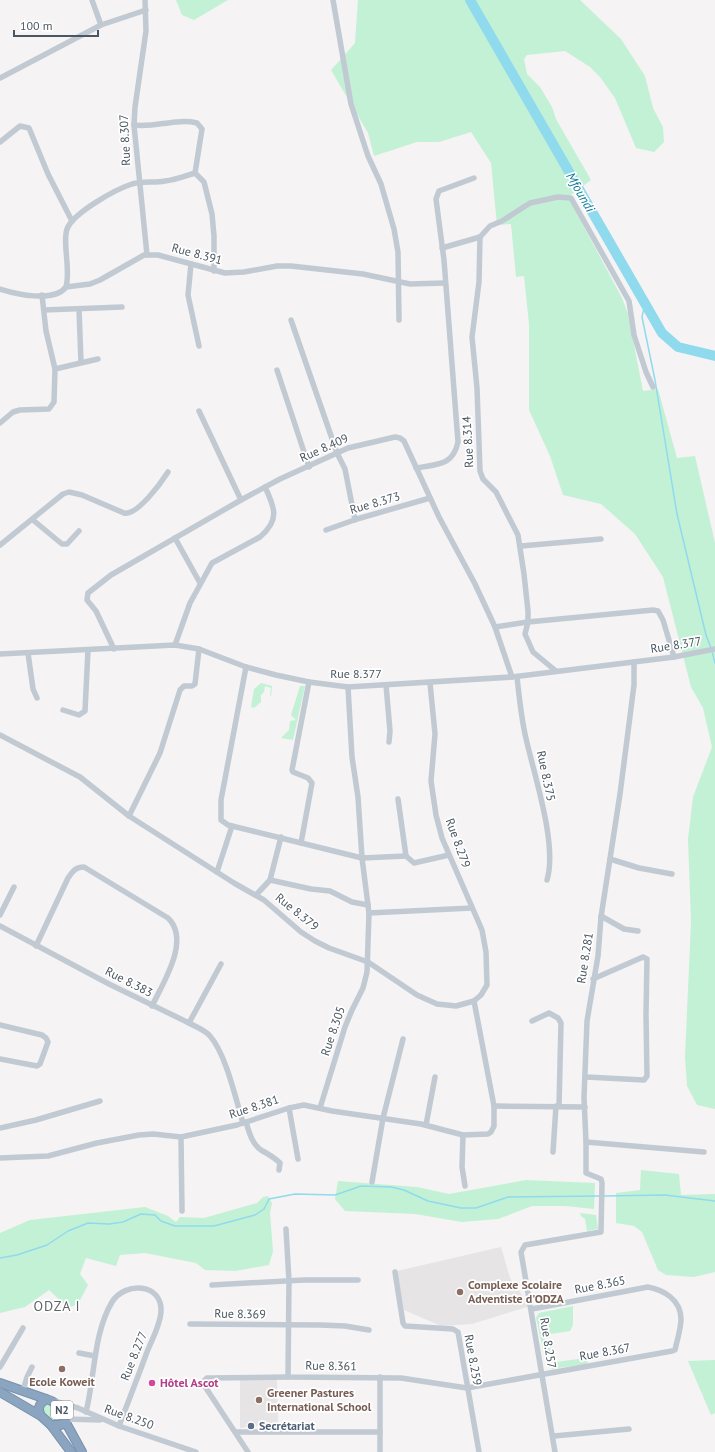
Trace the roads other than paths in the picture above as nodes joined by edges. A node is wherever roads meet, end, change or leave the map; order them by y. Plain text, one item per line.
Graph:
1 (92, 0) edge
2 (145, 0) edge
3 (333, 0) edge
4 (146, 10) junction
5 (101, 25) junction
6 (0, 78) edge
7 (134, 124) junction
8 (0, 142) edge
9 (195, 173) junction
10 (474, 178) dead end
11 (140, 182) junction
12 (72, 221) junction
13 (480, 237) junction
14 (442, 248) junction
15 (147, 255) junction
16 (191, 264) junction
17 (214, 272) junction
18 (400, 282) junction
19 (446, 283) junction
20 (66, 287) junction
21 (0, 289) edge
22 (42, 295) junction
23 (122, 307) dead end
24 (79, 309) junction
25 (44, 310) junction
26 (291, 320) dead end
27 (399, 320) dead end
28 (199, 346) dead end
29 (98, 359) dead end
30 (81, 362) junction
31 (56, 369) junction
32 (277, 370) dead end
33 (653, 387) dead end
34 (199, 411) dead end
35 (0, 424) edge
36 (337, 453) junction
37 (310, 467) junction
38 (416, 468) junction
39 (168, 472) dead end
40 (265, 487) junction
41 (430, 498) junction
42 (241, 500) junction
43 (33, 520) junction
44 (355, 520) junction
45 (326, 530) dead end
46 (79, 531) dead end
47 (175, 538) junction
48 (600, 538) dead end
49 (0, 545) edge
50 (520, 546) junction
51 (200, 583) junction
52 (528, 622) junction
53 (495, 627) junction
54 (175, 645) junction
55 (114, 648) junction
56 (199, 649) junction
57 (88, 650) junction
58 (715, 650) edge
59 (28, 653) junction
60 (0, 654) edge
61 (674, 657) junction
62 (634, 662) junction
63 (246, 667) junction
64 (556, 671) junction
65 (515, 677) junction
66 (309, 682) junction
67 (430, 683) junction
68 (386, 685) junction
69 (348, 687) junction
70 (37, 698) dead end
71 (63, 710) dead end
72 (0, 735) edge
73 (389, 742) dead end
74 (398, 799) dead end
75 (129, 816) junction
76 (232, 826) junction
77 (281, 837) junction
78 (301, 843) junction
79 (449, 855) junction
80 (406, 856) junction
81 (362, 858) junction
82 (610, 859) junction
83 (218, 872) junction
84 (672, 874) dead end
85 (270, 880) junction
86 (547, 880) dead end
87 (14, 887) dead end
88 (256, 895) junction
89 (368, 905) junction
90 (472, 908) junction
91 (369, 913) junction
92 (0, 915) edge
93 (602, 916) junction
94 (0, 926) edge
95 (638, 931) dead end
96 (36, 946) junction
97 (368, 962) junction
98 (221, 964) dead end
99 (593, 979) junction
100 (474, 1001) junction
101 (152, 1006) junction
102 (532, 1022) dead end
103 (189, 1023) junction
104 (0, 1025) edge
105 (403, 1039) dead end
106 (0, 1059) edge
107 (435, 1077) dead end
108 (586, 1077) junction
109 (100, 1101) dead end
110 (494, 1106) junction
111 (557, 1106) junction
112 (585, 1107) junction
113 (289, 1108) junction
114 (320, 1108) junction
115 (383, 1118) junction
116 (244, 1123) junction
117 (426, 1125) junction
118 (0, 1128) edge
119 (463, 1135) junction
120 (181, 1137) junction
121 (586, 1142) junction
122 (553, 1152) dead end
123 (704, 1152) dead end
124 (0, 1158) edge
125 (298, 1158) dead end
126 (279, 1170) dead end
127 (372, 1182) dead end
128 (465, 1186) dead end
129 (182, 1211) dead end
130 (286, 1229) dead end
131 (601, 1232) joint
132 (395, 1272) dead end
133 (358, 1280) dead end
134 (289, 1281) junction
135 (212, 1285) dead end
136 (532, 1309) junction
137 (190, 1324) dead end
138 (289, 1326) junction
139 (23, 1328) dead end
140 (369, 1330) dead end
141 (672, 1351) joint
142 (79, 1352) dead end
143 (95, 1356) junction
144 (0, 1367) edge
145 (32, 1367) dead end
146 (542, 1374) junction
147 (288, 1377) junction
148 (380, 1377) junction
149 (0, 1383) edge
150 (467, 1388) junction
151 (23, 1390) junction
152 (0, 1392) edge
153 (50, 1400) junction
154 (86, 1412) junction
155 (41, 1416) junction
156 (66, 1420) junction
157 (102, 1420) junction
158 (51, 1424) junction
159 (119, 1426) junction
160 (629, 1429) dead end
161 (236, 1432) junction
162 (380, 1432) junction
163 (554, 1436) junction
164 (71, 1452) edge
165 (82, 1452) edge
166 (196, 1452) edge
167 (248, 1452) edge
168 (380, 1452) edge
169 (479, 1452) edge
170 (555, 1452) edge

1 - 5 street
2 - 4 street, Rue 8.307
3 - 18 street
4 - 5 street
4 - 7 street, Rue 8.307
5 - 6 street
7 - 9 street
7 - 11 street, Rue 8.307
8 - 12 street
9 - 11 street
9 - 17 street
10 - 14 street
11 - 12 street
11 - 15 street, Rue 8.307
12 - 20 street
13 - 14 street
13 - 33 street
13 - 50 street, Rue 8.314
14 - 19 street
15 - 16 street, Rue 8.391
15 - 20 street
16 - 17 street, Rue 8.391
16 - 28 street
17 - 18 street, Rue 8.391
18 - 19 street, Rue 8.391
18 - 27 street
19 - 38 street
20 - 22 street
21 - 22 street
22 - 25 street
23 - 24 street
24 - 25 street
24 - 30 street
25 - 31 street
26 - 36 street
29 - 30 street
30 - 31 street
31 - 35 street
32 - 37 street
34 - 42 street
36 - 37 street, Rue 8.409
36 - 38 street, Rue 8.409
36 - 44 street
37 - 40 street, Rue 8.409
38 - 41 street, Rue 8.409
39 - 43 street
40 - 42 street, Rue 8.409
40 - 51 street
41 - 44 street, Rue 8.373
41 - 53 street, Rue 8.409
42 - 47 street, Rue 8.409
43 - 46 street
43 - 49 street
44 - 45 street, Rue 8.373
47 - 51 street
47 - 55 street, Rue 8.409
48 - 50 street
50 - 52 street, Rue 8.314
51 - 54 street
52 - 53 street
52 - 61 street
52 - 64 street, Rue 8.314
53 - 65 street, Rue 8.409
54 - 55 street, Rue 8.377
54 - 56 street, Rue 8.377
55 - 57 street, Rue 8.377
56 - 63 street, Rue 8.377
56 - 75 street
57 - 59 street, Rue 8.377
57 - 71 street
58 - 61 street, Rue 8.377
59 - 60 street, Rue 8.377
59 - 70 street
61 - 62 street, Rue 8.377
62 - 64 street, Rue 8.377
62 - 82 street, Rue 8.281
63 - 66 street, Rue 8.377
63 - 76 street
64 - 65 street, Rue 8.377
65 - 67 street, Rue 8.377
65 - 86 street, Rue 8.375
66 - 69 street, Rue 8.377
66 - 78 street
67 - 68 street, Rue 8.377
67 - 79 street, Rue 8.279
68 - 69 street, Rue 8.377
68 - 73 street
69 - 81 street, Rue 8.305
72 - 75 street, Rue 8.379
74 - 80 street
75 - 83 street, Rue 8.379
76 - 77 street
76 - 83 street
77 - 78 street
77 - 85 street
78 - 81 street
79 - 80 street
79 - 90 street, Rue 8.279
80 - 81 street
81 - 89 street, Rue 8.305
82 - 84 street
82 - 93 street, Rue 8.281
83 - 88 street, Rue 8.379
85 - 88 street
85 - 89 street
87 - 92 street
88 - 97 street, Rue 8.379
89 - 91 street, Rue 8.305
90 - 91 street
90 - 100 street, Rue 8.279
91 - 97 street, Rue 8.305
93 - 95 street
93 - 99 street, Rue 8.281
94 - 96 street, Rue 8.383
96 - 101 street, Rue 8.383
96 - 101 street
97 - 100 street, Rue 8.379
97 - 114 street, Rue 8.305
98 - 103 street
99 - 108 street, Rue 8.281
99 - 108 street
100 - 110 street
101 - 103 street, Rue 8.383
102 - 111 street
103 - 116 street, Rue 8.383
104 - 106 street
105 - 115 street
107 - 117 street
108 - 112 street, Rue 8.281
109 - 118 street
110 - 111 street
110 - 119 street
111 - 112 street
111 - 122 street
112 - 121 street, Rue 8.281
113 - 114 street, Rue 8.381
113 - 116 street, Rue 8.381
113 - 125 street
114 - 115 street, Rue 8.381
115 - 117 street, Rue 8.381
115 - 127 street
116 - 120 street, Rue 8.381
116 - 126 street, Rue 8.383
117 - 119 street, Rue 8.381
119 - 128 street
120 - 124 street, Rue 8.381
120 - 129 street
121 - 123 street
121 - 131 street, Rue 8.281
130 - 134 street, Rue 8.361
131 - 136 street, Rue 8.257
132 - 150 street, Rue 8.259
133 - 134 street
134 - 135 street
134 - 138 street, Rue 8.361
136 - 141 street, Rue 8.365
136 - 146 street, Rue 8.257
137 - 138 street, Rue 8.369
138 - 140 street, Rue 8.369
138 - 147 street, Rue 8.361
139 - 144 street
141 - 146 street, Rue 8.367
142 - 143 street
143 - 154 street
143 - 159 street, Rue 8.277
145 - 151 street
146 - 150 street, Rue 8.367
146 - 163 street, Rue 8.257
147 - 148 street, Rue 8.361
147 - 161 street
148 - 150 street, Rue 8.361
148 - 162 street
149 - 151 highway, N2
150 - 169 street, Rue 8.259
151 - 153 highway, N2
152 - 155 highway, N2
153 - 154 street, Rue 8.250
153 - 155 highway, N2
153 - 156 highway, N2
154 - 157 street, Rue 8.250
155 - 158 highway, N2
156 - 157 street
156 - 158 highway, N2
156 - 165 highway, N2
157 - 159 street, Rue 8.250
158 - 164 highway, N2
159 - 166 street, Rue 8.250
160 - 163 street
161 - 162 street
161 - 167 street
162 - 168 street
163 - 170 street, Rue 8.257

